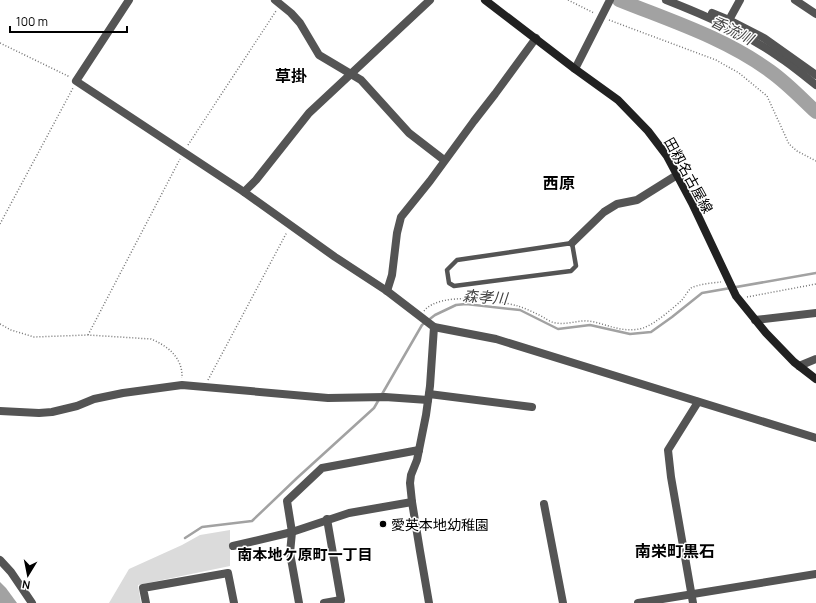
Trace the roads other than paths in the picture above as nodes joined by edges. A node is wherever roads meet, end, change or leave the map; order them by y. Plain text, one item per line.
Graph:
1 (129, 0) edge
2 (430, 0) edge
3 (484, 0) edge
4 (610, 0) edge
5 (666, 0) edge
6 (678, 0) edge
7 (740, 0) edge
8 (796, 0) edge
9 (278, 2) edge
10 (816, 14) edge
11 (730, 20) junction
12 (536, 38) junction
13 (574, 69) junction
14 (352, 74) junction
15 (816, 75) edge
16 (816, 85) edge
17 (444, 160) junction
18 (677, 175) junction
19 (244, 192) junction
20 (572, 243) junction
21 (386, 291) junction
22 (816, 313) edge
23 (755, 320) junction
24 (432, 326) junction
25 (816, 359) edge
26 (799, 366) junction
27 (816, 379) edge
28 (428, 397) junction
29 (698, 402) junction
30 (532, 407) dead end
31 (0, 412) edge
32 (816, 438) edge
33 (420, 450) junction
34 (412, 502) junction
35 (544, 504) dead end
36 (327, 519) junction
37 (292, 532) junction
38 (233, 546) dead end
39 (0, 560) edge
40 (816, 574) edge
41 (692, 599) edge
42 (32, 603) edge
43 (146, 603) edge
44 (234, 603) edge
45 (299, 603) edge
46 (324, 603) edge
47 (429, 603) edge
48 (563, 603) edge
49 (638, 603) edge

1 - 19 street
2 - 14 street
3 - 12 main road, 田籾名古屋線
4 - 13 street
5 - 16 street
6 - 11 street
7 - 11 street
8 - 10 street
9 - 14 street
11 - 15 street
12 - 13 main road, 田籾名古屋線
12 - 17 street
13 - 18 main road, 田籾名古屋線
14 - 17 street
14 - 19 street
17 - 21 street
18 - 20 street
18 - 23 main road, 田籾名古屋線
19 - 21 street
20 - 20 lane
21 - 24 street
22 - 23 street
23 - 26 main road, 田籾名古屋線
24 - 28 street
24 - 29 street
25 - 26 street
26 - 27 main road, 田籾名古屋線
28 - 30 street
28 - 31 street
28 - 33 street
29 - 32 street
29 - 41 street
33 - 34 street
33 - 37 street
34 - 36 street
34 - 47 street
35 - 48 street
36 - 37 street
36 - 46 street
37 - 38 street
37 - 45 street
39 - 42 street
40 - 41 street
41 - 49 street
43 - 44 street

